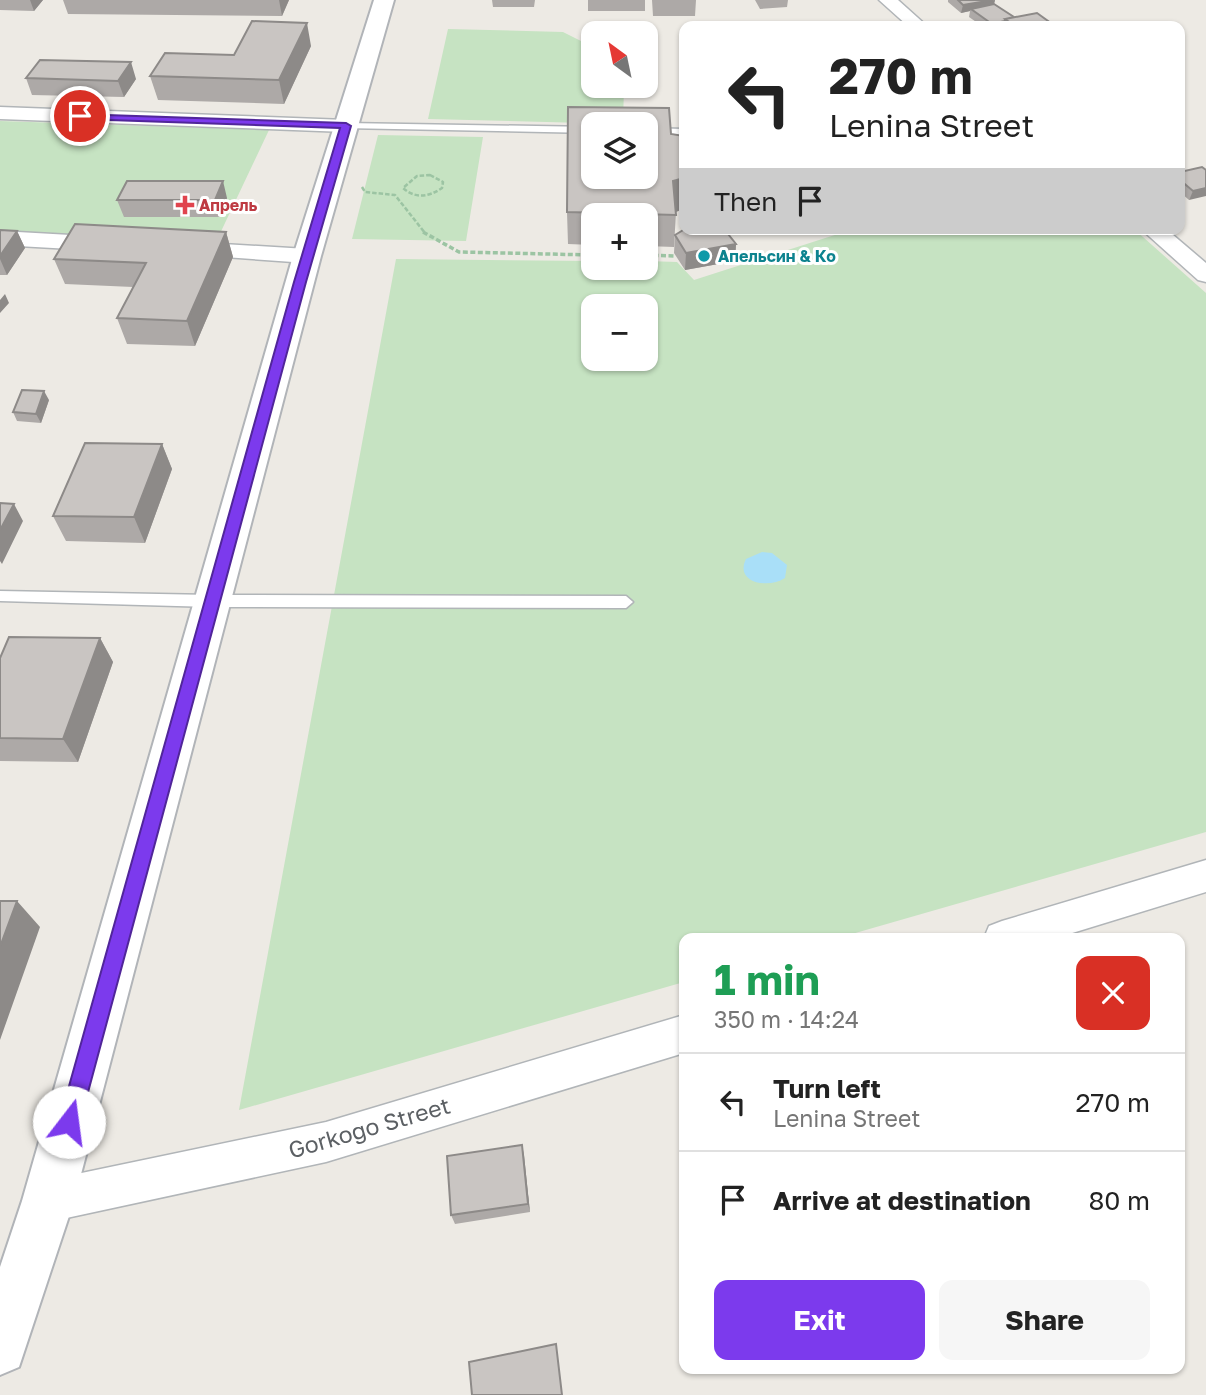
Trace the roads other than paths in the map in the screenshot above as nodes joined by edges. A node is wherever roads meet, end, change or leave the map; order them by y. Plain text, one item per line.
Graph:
1 (384, 0) edge
2 (888, 0) edge
3 (912, 21) edge
4 (0, 113) edge
5 (346, 126) junction
6 (581, 130) edge
7 (658, 131) edge
8 (679, 132) edge
9 (1159, 235) edge
10 (0, 238) edge
11 (126, 245) edge
12 (167, 248) edge
13 (307, 256) junction
14 (1206, 275) edge
15 (0, 596) edge
16 (212, 601) junction
17 (626, 602) dead end
18 (1206, 876) edge
19 (1018, 933) edge
20 (679, 1036) edge
21 (48, 1200) junction
22 (2, 1343) edge

1 - 5 street
2 - 3 street
4 - 5 street
5 - 6 lane
5 - 13 street
7 - 8 lane
9 - 14 street
10 - 11 street
12 - 13 street
13 - 16 street
15 - 16 lane
16 - 17 lane
16 - 21 street
18 - 19 street
20 - 21 street, Gorkogo Street
21 - 22 street

